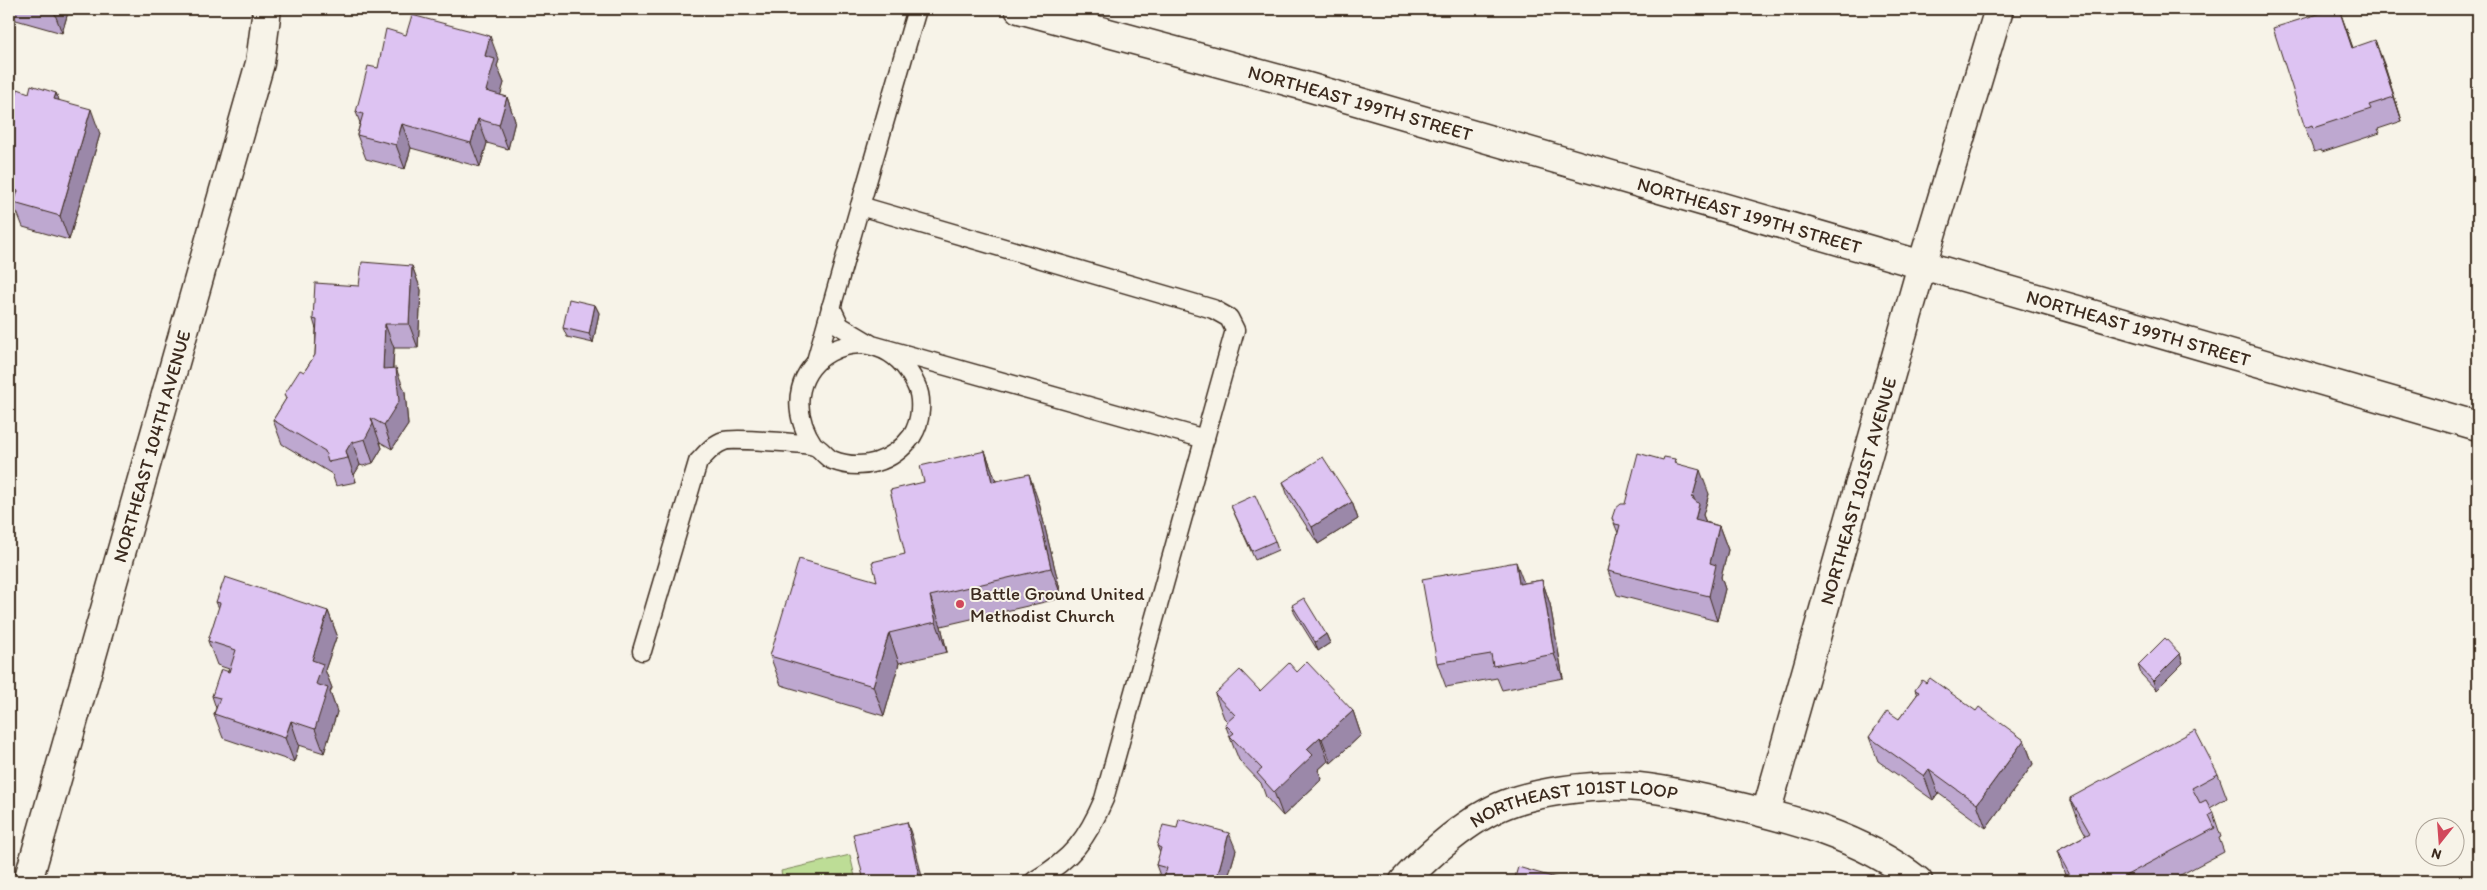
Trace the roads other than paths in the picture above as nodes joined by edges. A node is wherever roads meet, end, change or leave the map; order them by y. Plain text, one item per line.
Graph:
1 (267, 9) edge
2 (917, 9) edge
3 (1019, 9) edge
4 (1999, 9) edge
5 (860, 206) junction
6 (1922, 265) junction
7 (832, 307) junction
8 (872, 345) junction
9 (816, 361) junction
10 (2478, 426) edge
11 (1205, 438) junction
12 (814, 446) junction
13 (642, 651) dead end
14 (1766, 813) junction
15 (28, 881) edge
16 (1034, 881) edge
17 (1404, 881) edge
18 (1918, 881) edge

1 - 15 street, NORTHEAST 104TH AVENUE
2 - 5 lane
3 - 6 street, NORTHEAST 199TH STREET
4 - 6 street, NORTHEAST 101ST AVENUE
5 - 7 lane
5 - 11 lane
6 - 10 street, NORTHEAST 199TH STREET
6 - 14 street, NORTHEAST 101ST AVENUE
7 - 8 lane
7 - 9 lane
8 - 9 lane
8 - 11 lane
8 - 12 lane
9 - 12 lane
11 - 16 lane
12 - 13 lane
14 - 17 street, NORTHEAST 101ST LOOP
14 - 18 street

